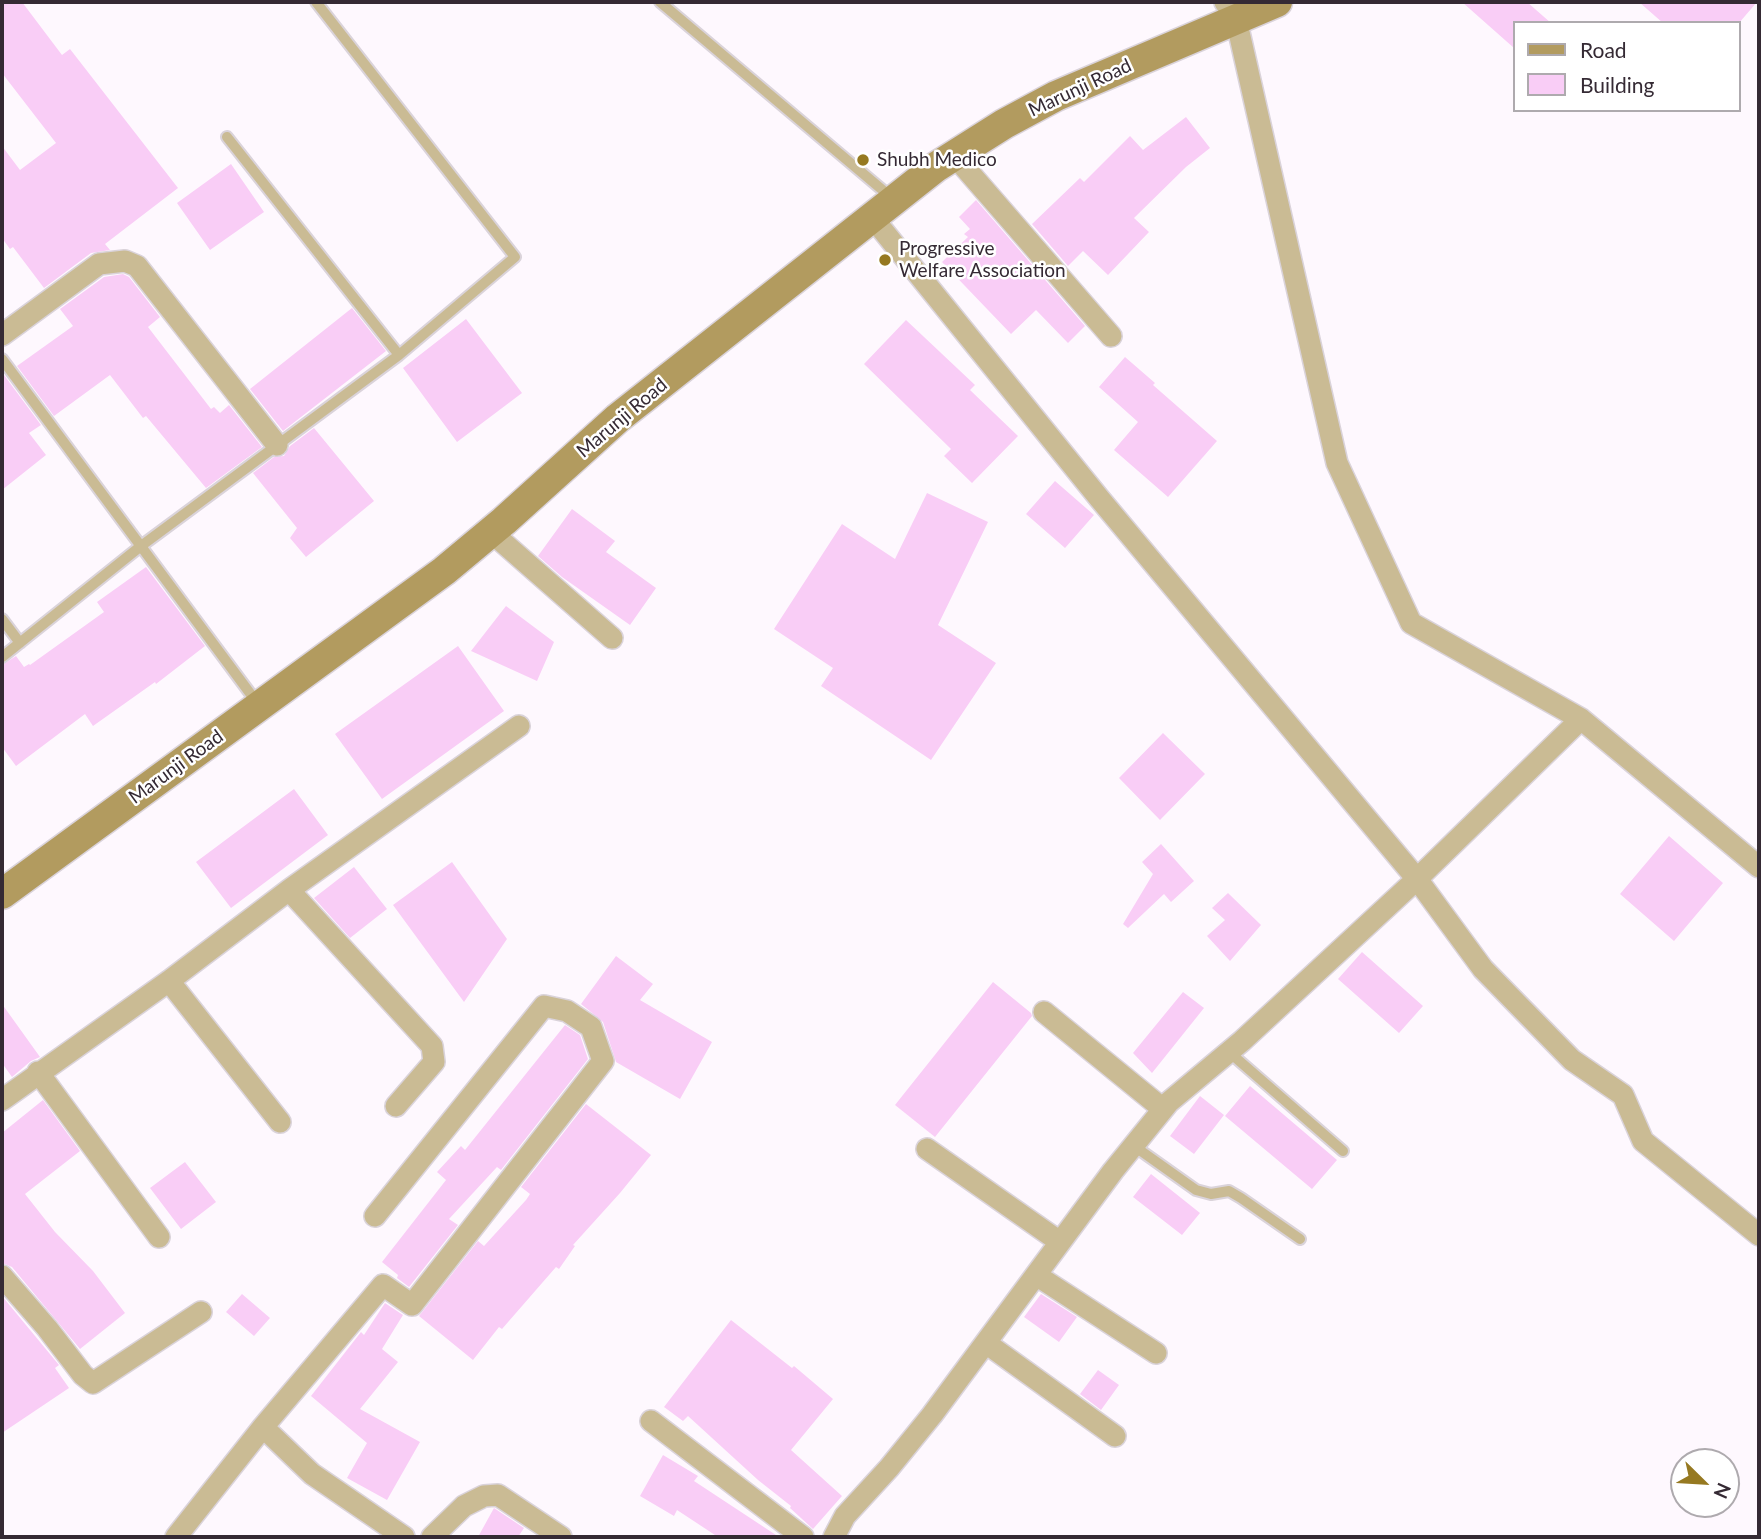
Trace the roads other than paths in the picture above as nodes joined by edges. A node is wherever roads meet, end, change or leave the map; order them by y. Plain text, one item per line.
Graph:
1 (316, 2) edge
2 (660, 2) edge
3 (1278, 2) edge
4 (1230, 10) edge
5 (227, 136) dead end
6 (954, 155) junction
7 (883, 208) junction
8 (2, 335) edge
9 (1111, 336) dead end
10 (398, 355) junction
11 (2, 359) edge
12 (277, 445) junction
13 (491, 532) junction
14 (141, 547) junction
15 (2, 619) edge
16 (612, 638) dead end
17 (20, 643) junction
18 (2, 657) edge
19 (260, 706) junction
20 (1581, 719) junction
21 (519, 726) dead end
22 (1759, 867) edge
23 (1417, 880) junction
24 (289, 890) junction
25 (2, 894) edge
26 (169, 981) junction
27 (1044, 1012) dead end
28 (1229, 1052) junction
29 (38, 1072) junction
30 (2, 1100) edge
31 (396, 1106) dead end
32 (1163, 1109) junction
33 (280, 1122) dead end
34 (1134, 1146) junction
35 (927, 1149) dead end
36 (1343, 1151) dead end
37 (375, 1216) dead end
38 (1759, 1235) edge
39 (159, 1237) dead end
40 (1300, 1239) dead end
41 (1060, 1242) junction
42 (1036, 1275) junction
43 (2, 1276) edge
44 (201, 1312) dead end
45 (985, 1343) junction
46 (1156, 1353) dead end
47 (651, 1421) dead end
48 (263, 1427) junction
49 (1115, 1436) dead end
50 (176, 1537) edge
51 (404, 1537) edge
52 (432, 1537) edge
53 (561, 1537) edge
54 (803, 1537) edge
55 (834, 1537) edge

1 - 10 lane
2 - 7 lane
3 - 4 street, Marunji Road
4 - 6 street, Marunji Road
4 - 20 street
5 - 10 lane
6 - 7 street, Marunji Road
6 - 9 street
7 - 13 street, Marunji Road
7 - 23 street
8 - 12 street
10 - 12 lane
11 - 14 lane
12 - 14 lane
13 - 16 street
13 - 19 street, Marunji Road
14 - 17 lane
14 - 19 lane
15 - 17 lane
17 - 18 lane
19 - 25 street, Marunji Road
20 - 22 street
20 - 23 street
21 - 24 street
23 - 28 street
23 - 38 street
24 - 26 street
24 - 31 street
26 - 29 street
26 - 33 street
27 - 32 street
28 - 32 street
28 - 36 lane
29 - 30 street
29 - 39 street
32 - 34 street
34 - 40 lane
34 - 41 street
35 - 41 street
37 - 48 street
41 - 42 street
42 - 45 street
42 - 46 street
43 - 44 street
45 - 49 street
45 - 55 street
47 - 54 street
48 - 50 street
48 - 51 street
52 - 53 street

